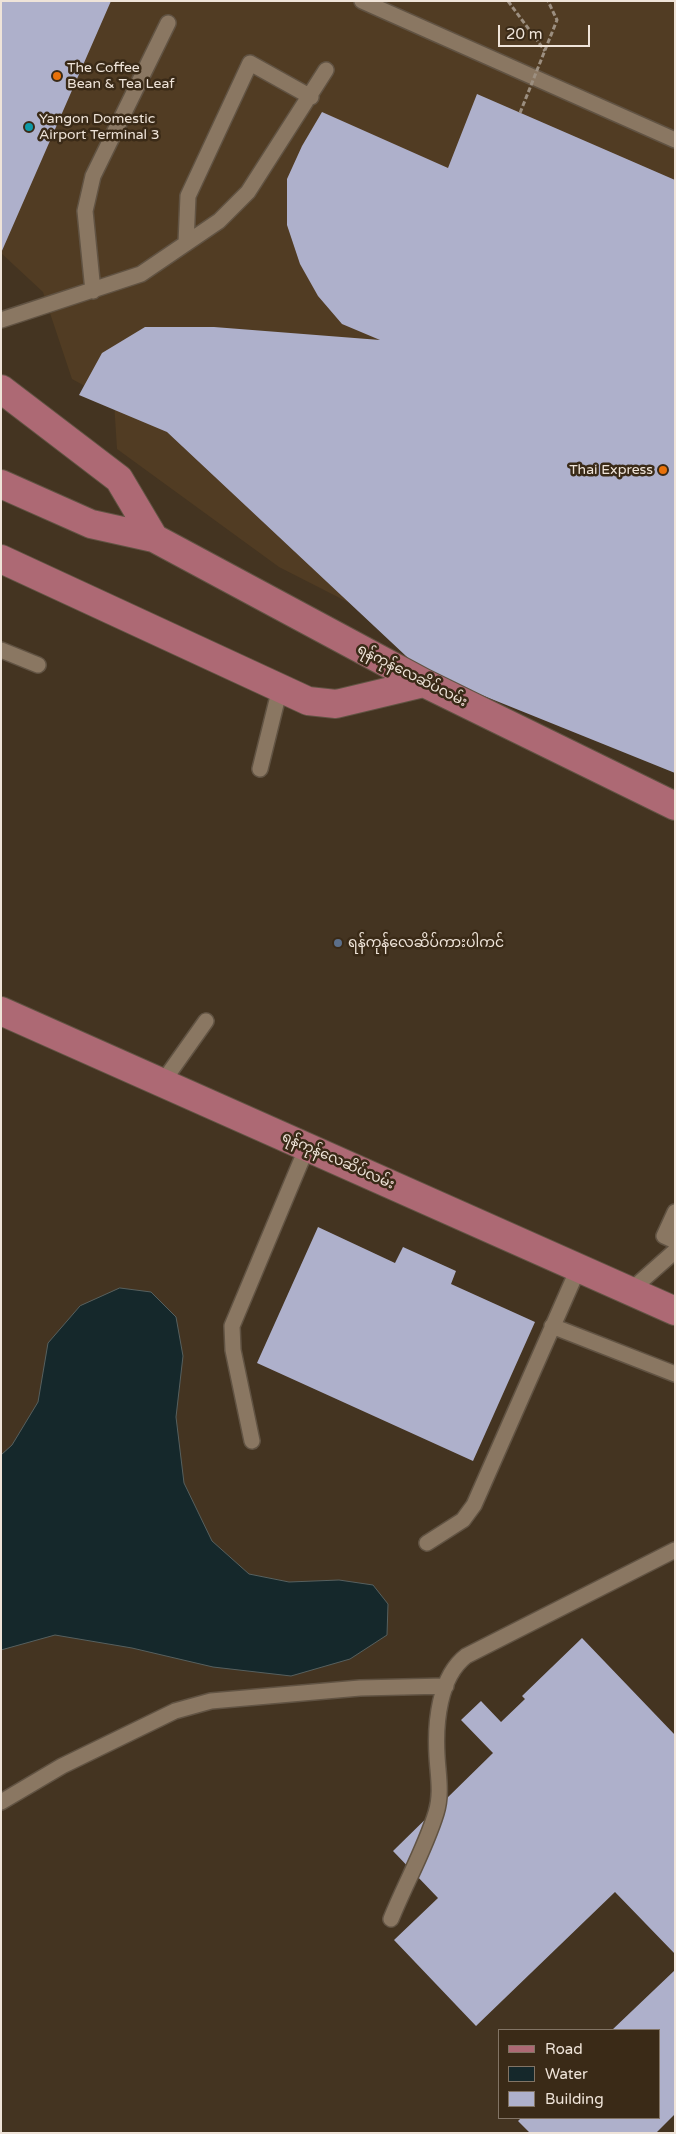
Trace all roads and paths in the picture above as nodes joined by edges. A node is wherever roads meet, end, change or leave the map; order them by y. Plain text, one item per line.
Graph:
1 (362, 1) edge
2 (508, 1) edge
3 (548, 1) edge
4 (168, 23) dead end
5 (545, 51) junction
6 (326, 70) dead end
7 (311, 97) junction
8 (520, 113) dead end
9 (675, 140) edge
10 (186, 243) junction
11 (94, 291) junction
12 (1, 320) edge
13 (1, 389) edge
14 (1, 484) edge
15 (154, 538) junction
16 (1, 559) edge
17 (1, 650) edge
18 (38, 666) dead end
19 (424, 683) junction
20 (280, 688) junction
21 (260, 769) dead end
22 (675, 806) edge
23 (1, 1011) edge
24 (206, 1021) dead end
25 (162, 1083) junction
26 (307, 1147) junction
27 (675, 1212) edge
28 (675, 1241) edge
29 (675, 1251) edge
30 (578, 1269) junction
31 (630, 1291) junction
32 (675, 1311) edge
33 (552, 1326) junction
34 (675, 1374) edge
35 (252, 1441) dead end
36 (427, 1543) dead end
37 (674, 1551) edge
38 (446, 1686) junction
39 (1, 1802) edge
40 (390, 1919) dead end

1 - 9 lane
2 - 5 path
3 - 5 path, bridge
4 - 11 lane
5 - 8 path, bridge
6 - 7 lane
7 - 10 lane
7 - 10 lane
10 - 11 lane
11 - 12 lane
13 - 15 main road
14 - 15 main road, ရန်ကုန်လေဆိပ်လမ်း
15 - 19 main road, ရန်ကုန်လေဆိပ်လမ်း
16 - 20 main road
17 - 18 lane
19 - 20 main road
19 - 22 main road, ရန်ကုန်လေဆိပ်လမ်း
20 - 21 lane
23 - 25 main road, ရန်ကုန်လေဆိပ်လမ်း
24 - 25 lane
25 - 26 main road, ရန်ကုန်လေဆိပ်လမ်း
26 - 30 main road, ရန်ကုန်လေဆိပ်လမ်း
26 - 35 lane
27 - 28 lane
29 - 31 lane
30 - 31 main road, ရန်ကုန်လေဆိပ်လမ်း
30 - 33 lane
31 - 32 main road, ရန်ကုန်လေဆိပ်လမ်း
33 - 34 lane
33 - 36 lane
37 - 38 lane
38 - 39 lane
38 - 40 lane

